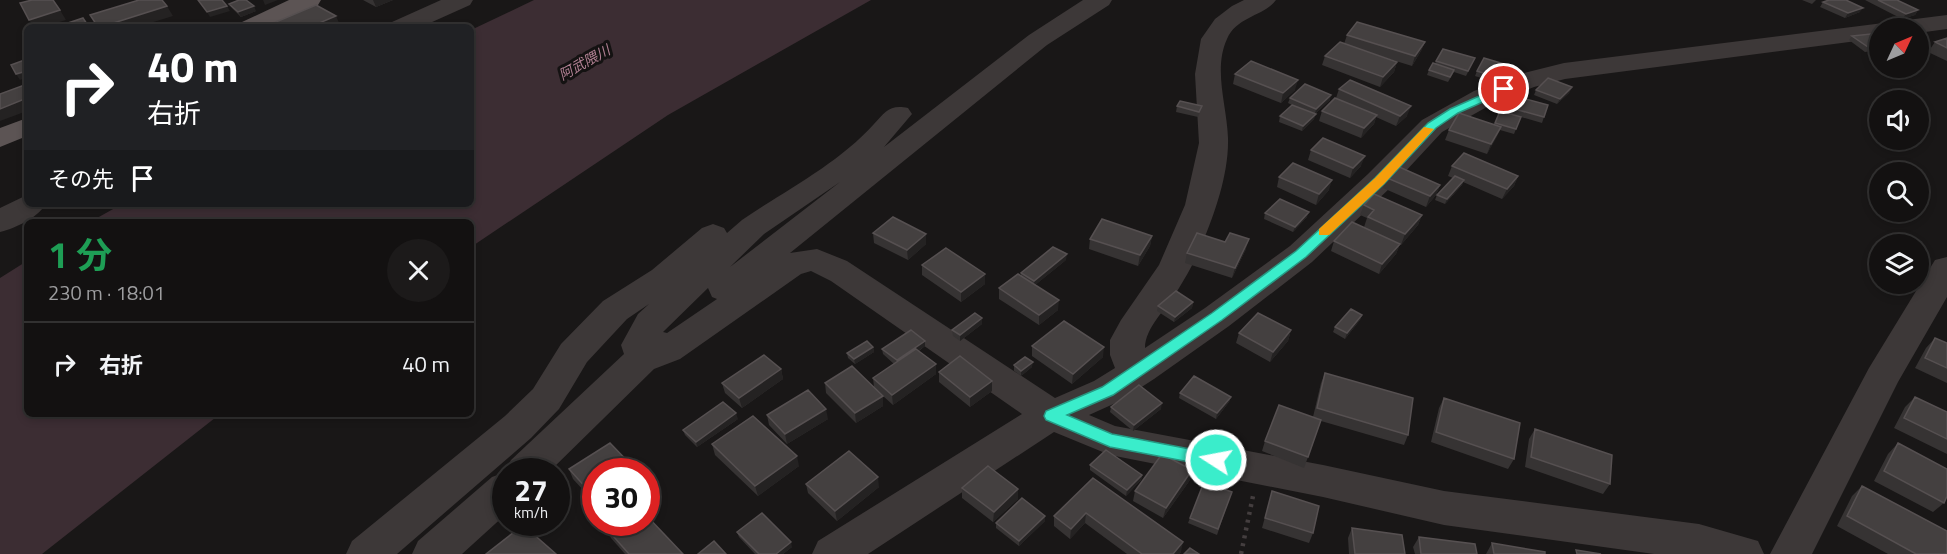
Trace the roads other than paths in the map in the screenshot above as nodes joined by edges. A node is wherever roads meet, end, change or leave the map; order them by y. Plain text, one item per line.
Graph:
1 (309, 0) edge
2 (1100, 0) edge
3 (1264, 0) edge
4 (452, 1) edge
5 (1947, 22) edge
6 (257, 24) edge
7 (407, 24) edge
8 (1929, 24) edge
9 (1869, 31) edge
10 (898, 114) dead end
11 (24, 127) edge
12 (0, 138) edge
13 (787, 202) junction
14 (26, 207) edge
15 (0, 222) edge
16 (1947, 268) edge
17 (642, 356) junction
18 (1141, 369) junction
19 (1052, 416) junction
20 (539, 458) edge
21 (492, 502) edge
22 (367, 554) edge
23 (434, 554) edge
24 (833, 554) edge
25 (1743, 554) edge
26 (1791, 554) edge

1 - 6 main road
2 - 17 street
3 - 18 street
4 - 7 street
5 - 8 street
9 - 18 street
10 - 13 street
11 - 12 main road
13 - 17 street
13 - 22 street
14 - 15 street
16 - 26 street
17 - 19 street
17 - 20 street
18 - 19 street
19 - 24 street
19 - 25 street
21 - 23 street

